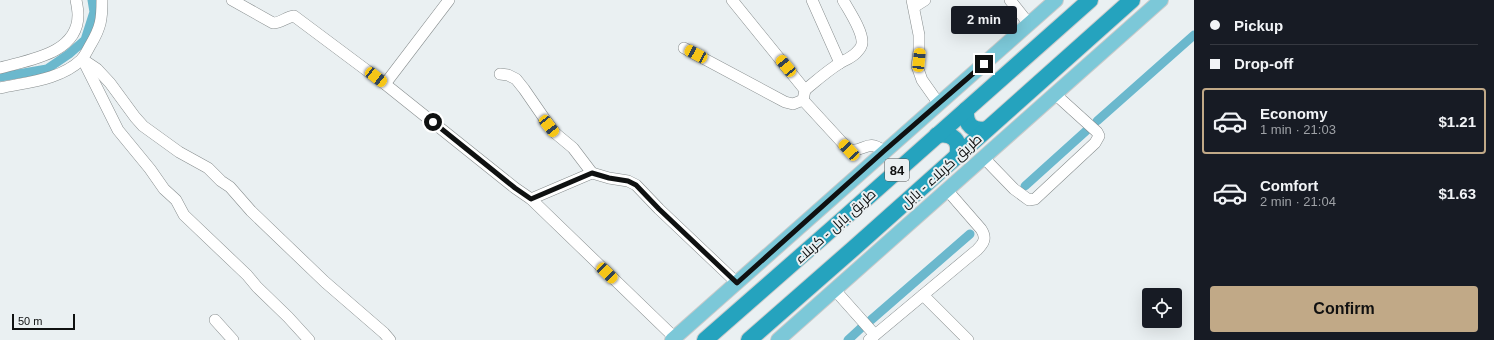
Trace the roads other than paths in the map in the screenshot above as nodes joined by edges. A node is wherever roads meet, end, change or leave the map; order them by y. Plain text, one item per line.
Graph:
1 (76, 0) edge
2 (102, 0) edge
3 (232, 0) edge
4 (449, 0) edge
5 (732, 0) edge
6 (812, 0) edge
7 (843, 0) edge
8 (925, 0) edge
9 (1010, 0) edge
10 (1056, 0) edge
11 (1090, 0) edge
12 (1132, 0) edge
13 (1161, 0) edge
14 (913, 3) edge
15 (1029, 24) junction
16 (684, 48) dead end
17 (82, 59) junction
18 (840, 63) junction
19 (0, 68) edge
20 (500, 74) dead end
21 (385, 84) junction
22 (0, 88) edge
23 (1055, 94) junction
24 (804, 95) junction
25 (939, 104) junction
26 (966, 110) junction
27 (987, 129) junction
28 (937, 135) junction
29 (884, 151) junction
30 (957, 156) junction
31 (984, 158) junction
32 (592, 173) junction
33 (947, 190) junction
34 (531, 199) junction
35 (737, 283) junction
36 (834, 289) junction
37 (923, 295) junction
38 (215, 320) dead end
39 (872, 338) edge
40 (673, 339) edge
41 (233, 340) edge
42 (309, 340) edge
43 (390, 340) edge
44 (705, 340) edge
45 (749, 340) edge
46 (778, 340) edge
47 (968, 340) edge

1 - 19 street
2 - 17 street
3 - 21 street
4 - 21 street
5 - 24 street
6 - 18 street
7 - 18 street
8 - 14 street
9 - 15 street
10 - 15 main road
11 - 26 highway, طريق بابل - كربلاء / 84
12 - 27 highway, طريق كربلاء - بابل / 84
13 - 23 main road
14 - 25 street
15 - 25 main road
16 - 24 street
17 - 22 street
17 - 42 street
17 - 43 street
18 - 24 street
20 - 32 street
21 - 34 street
23 - 31 main road
23 - 31 street
24 - 29 street
25 - 29 main road
26 - 27 highway
26 - 28 highway, طريق بابل - كربلاء / 84
27 - 30 highway, طريق كربلاء - بابل / 84
28 - 30 highway
28 - 44 highway, طريق بابل - كربلاء / 84
29 - 35 main road
30 - 45 highway, طريق كربلاء - بابل / 84
31 - 33 main road
32 - 34 street
32 - 35 street
33 - 36 main road
33 - 37 street
34 - 40 street
35 - 40 main road
36 - 39 street
36 - 46 main road
37 - 39 street
37 - 47 street
38 - 41 street

